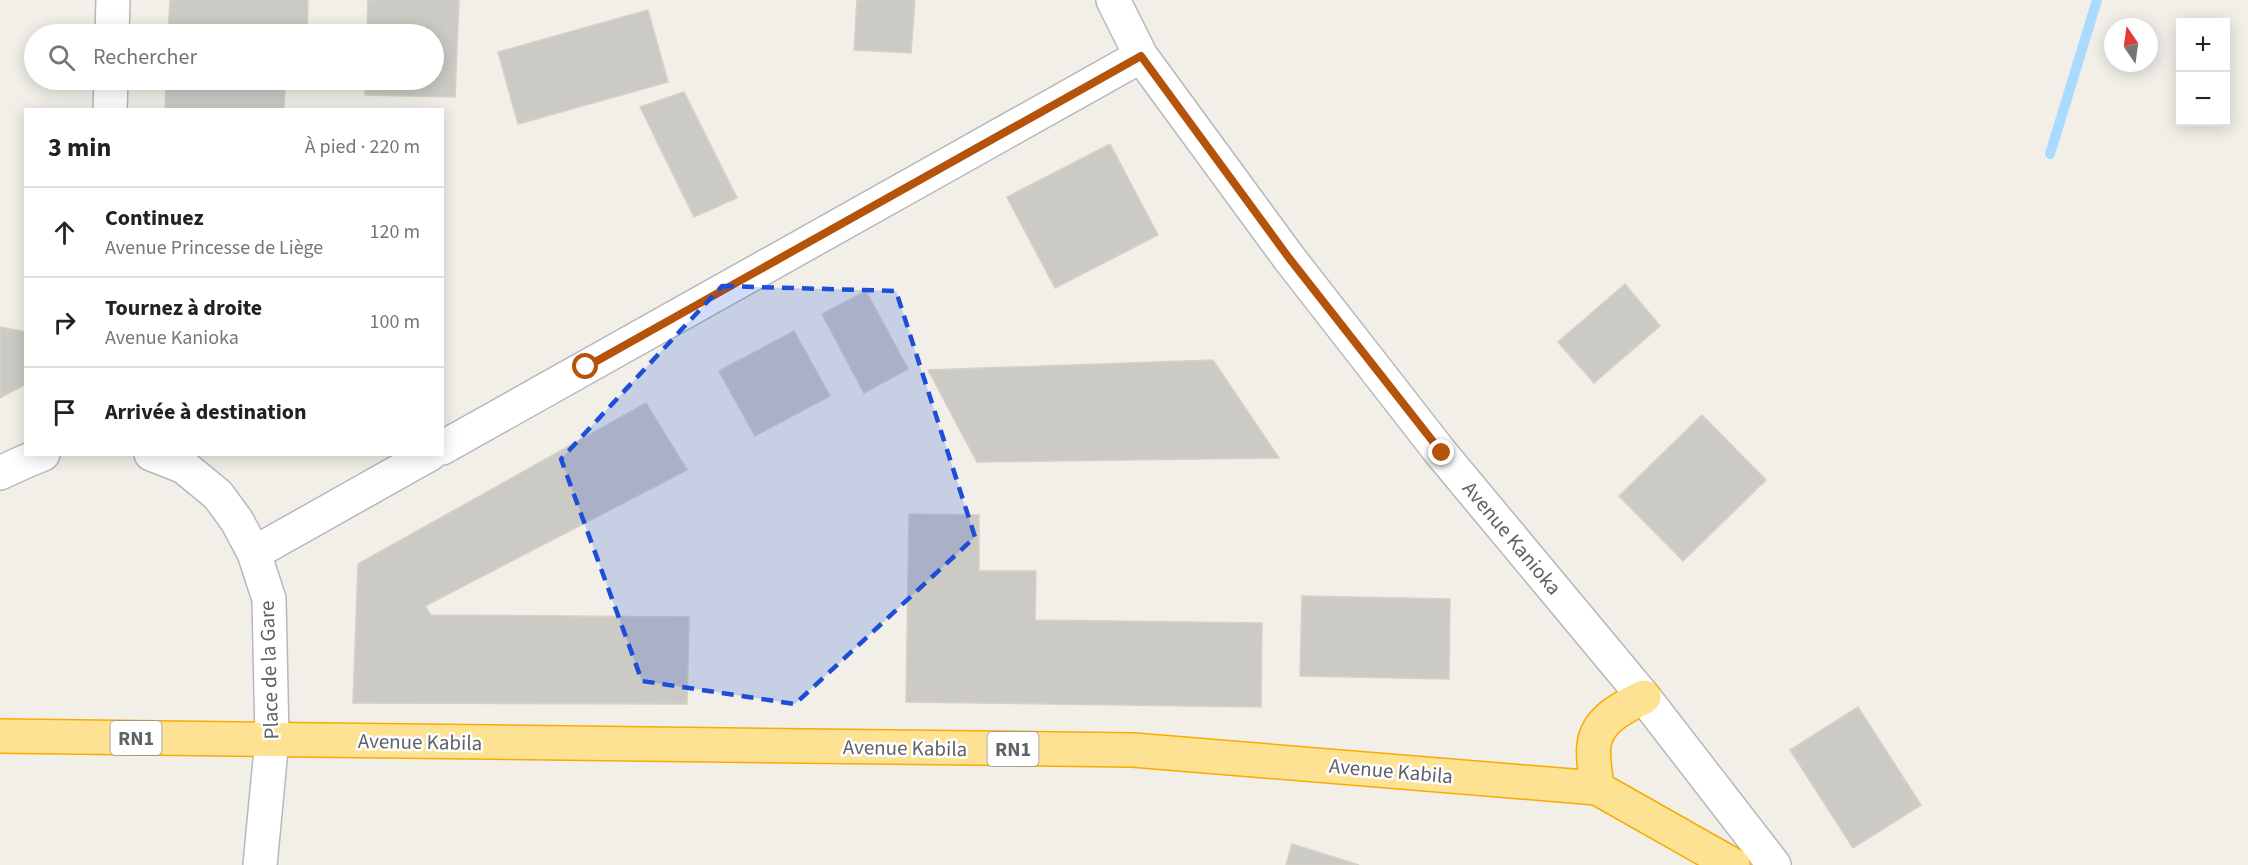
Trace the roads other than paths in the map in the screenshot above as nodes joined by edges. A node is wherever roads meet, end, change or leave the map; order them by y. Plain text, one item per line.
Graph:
1 (113, 0) edge
2 (1113, 0) edge
3 (112, 24) edge
4 (1141, 56) junction
5 (111, 90) edge
6 (110, 108) edge
7 (444, 447) edge
8 (40, 456) edge
9 (156, 456) edge
10 (426, 456) edge
11 (0, 474) edge
12 (254, 553) junction
13 (1644, 697) junction
14 (0, 736) edge
15 (272, 740) junction
16 (1597, 788) junction
17 (260, 865) edge
18 (1733, 865) edge
19 (1774, 865) edge

1 - 3 street
2 - 4 street, Avenue Kanioka
4 - 7 street
4 - 13 street, Avenue Kanioka
5 - 6 street
8 - 11 street
9 - 12 street, Place de la Gare
10 - 12 street
12 - 15 street, Place de la Gare
13 - 16 highway
13 - 19 street, Avenue Kanioka
14 - 15 highway, RN1
15 - 16 highway, Avenue Kabila / RN1
15 - 17 street, Place de la Gare
16 - 18 highway, Avenue Kabila / RN1

